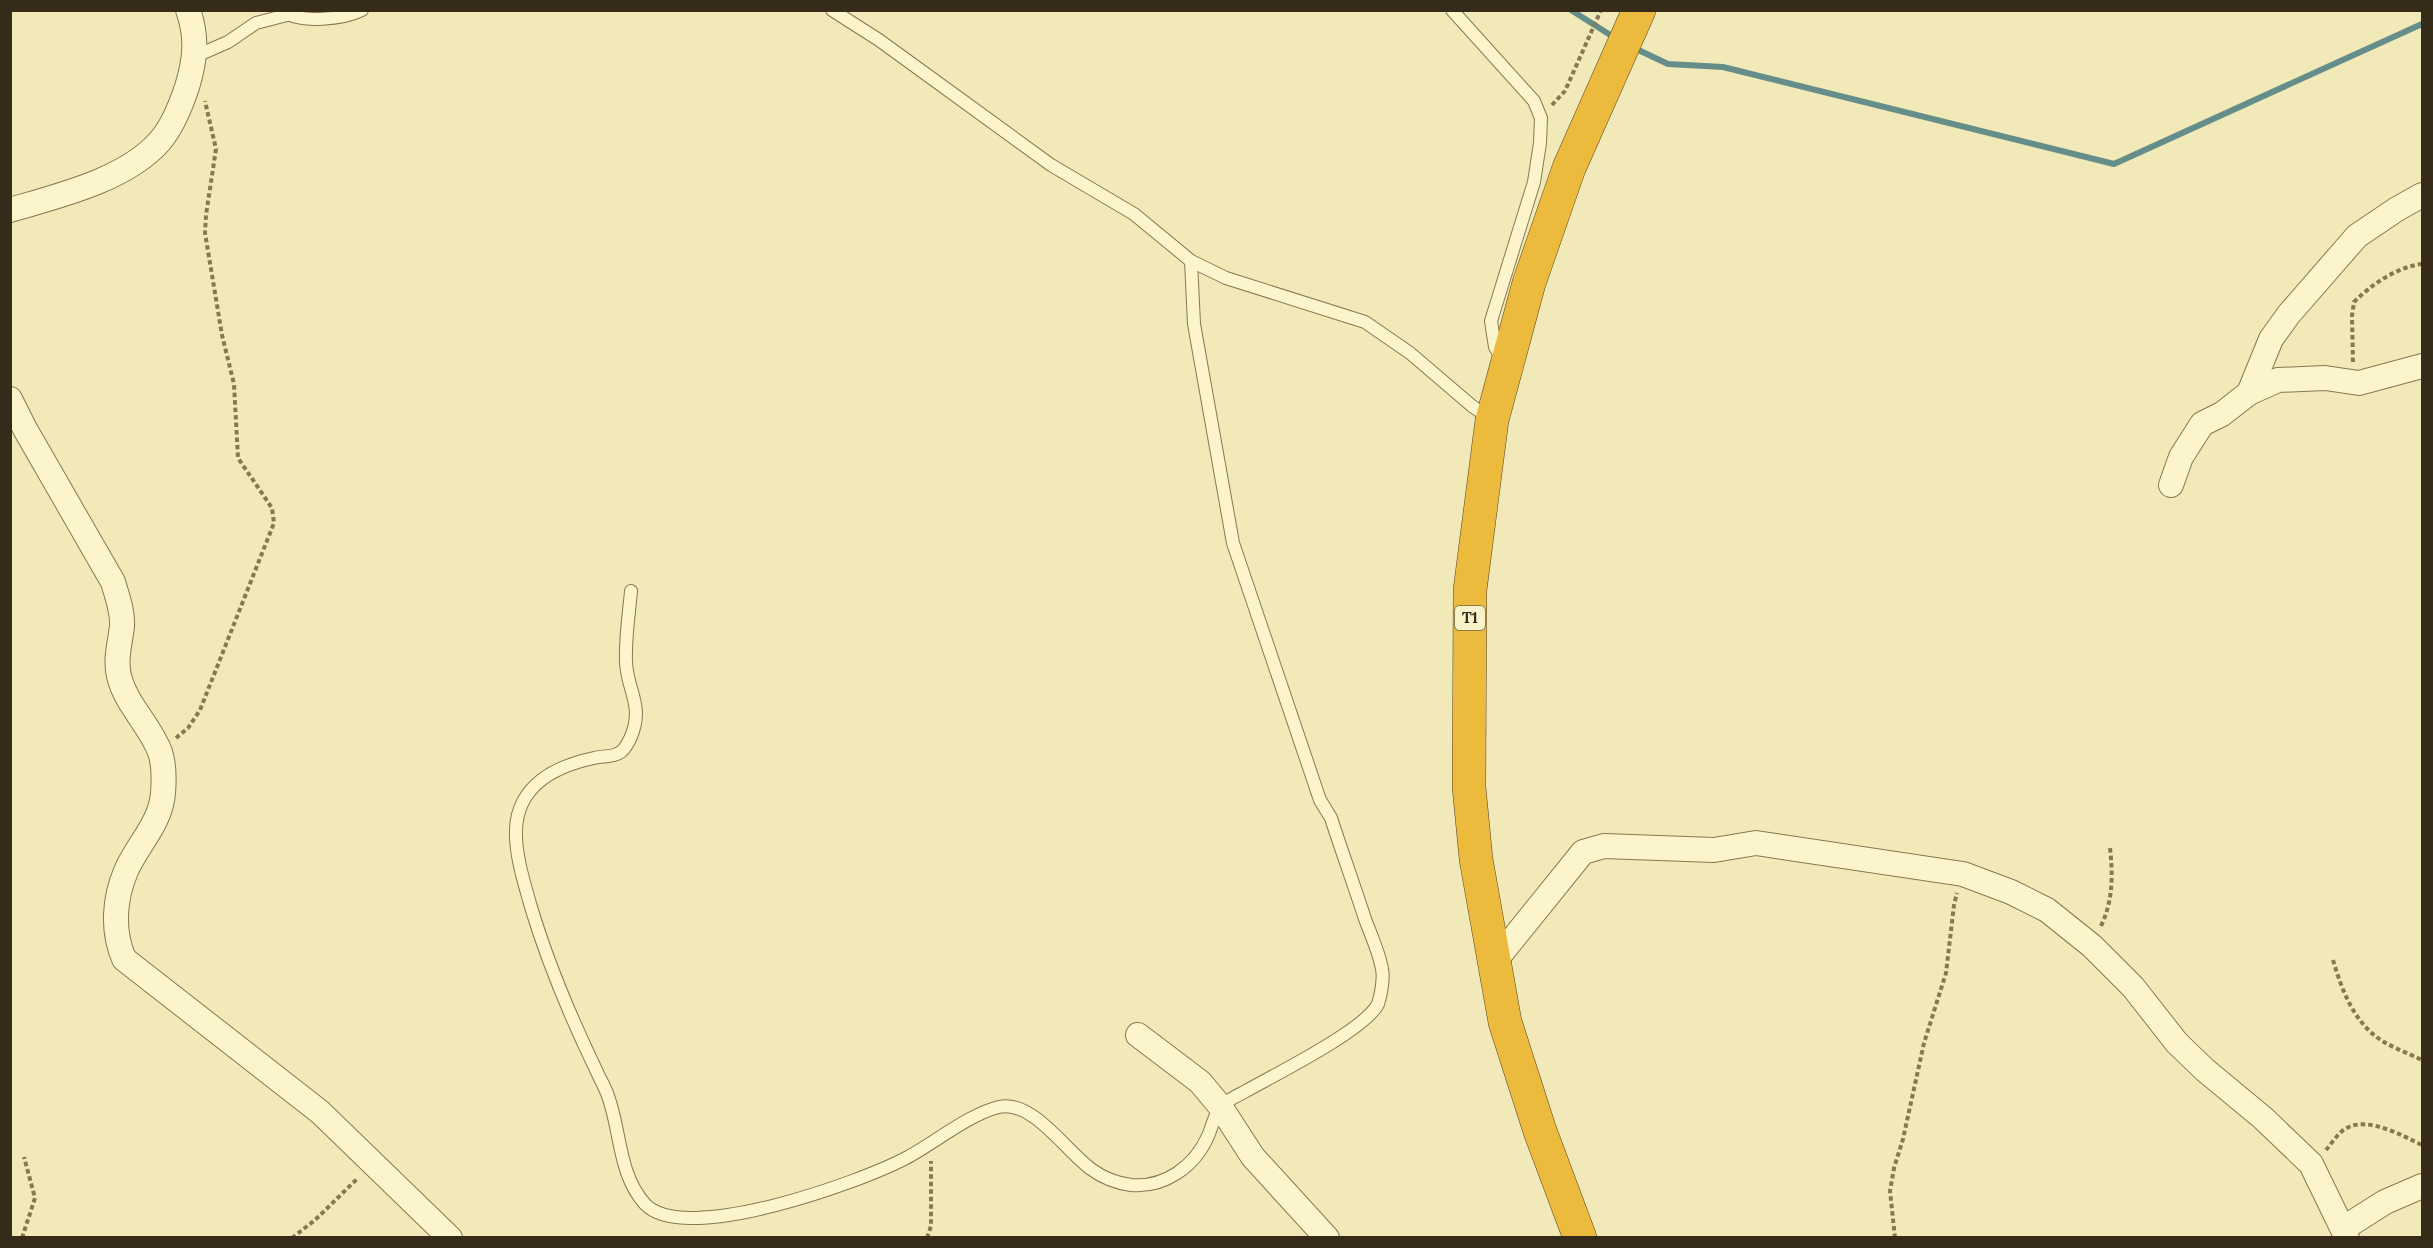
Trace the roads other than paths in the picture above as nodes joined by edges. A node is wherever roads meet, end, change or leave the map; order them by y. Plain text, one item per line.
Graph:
1 (188, 10) edge
2 (362, 10) edge
3 (832, 10) edge
4 (1452, 10) edge
5 (1639, 10) edge
6 (285, 13) edge
7 (196, 56) junction
8 (2422, 195) edge
9 (10, 210) edge
10 (1191, 261) junction
11 (1505, 364) junction
12 (2422, 366) edge
13 (2248, 393) junction
14 (10, 399) edge
15 (1492, 420) junction
16 (2171, 485) dead end
17 (631, 591) dead end
18 (1494, 961) junction
19 (1138, 1035) dead end
20 (1221, 1106) junction
21 (2422, 1186) edge
22 (2345, 1233) edge
23 (450, 1238) edge
24 (1327, 1238) edge
25 (1580, 1238) edge

1 - 7 street
2 - 6 lane
3 - 10 lane
4 - 11 lane
5 - 11 highway, T1
6 - 7 lane
7 - 9 street
8 - 13 street
10 - 15 lane
10 - 20 lane
11 - 15 highway, T1
12 - 13 street
13 - 16 street
14 - 23 street
15 - 18 highway, T1
17 - 20 lane
18 - 22 street
18 - 25 highway, T1
19 - 20 street
20 - 24 street
21 - 22 street

